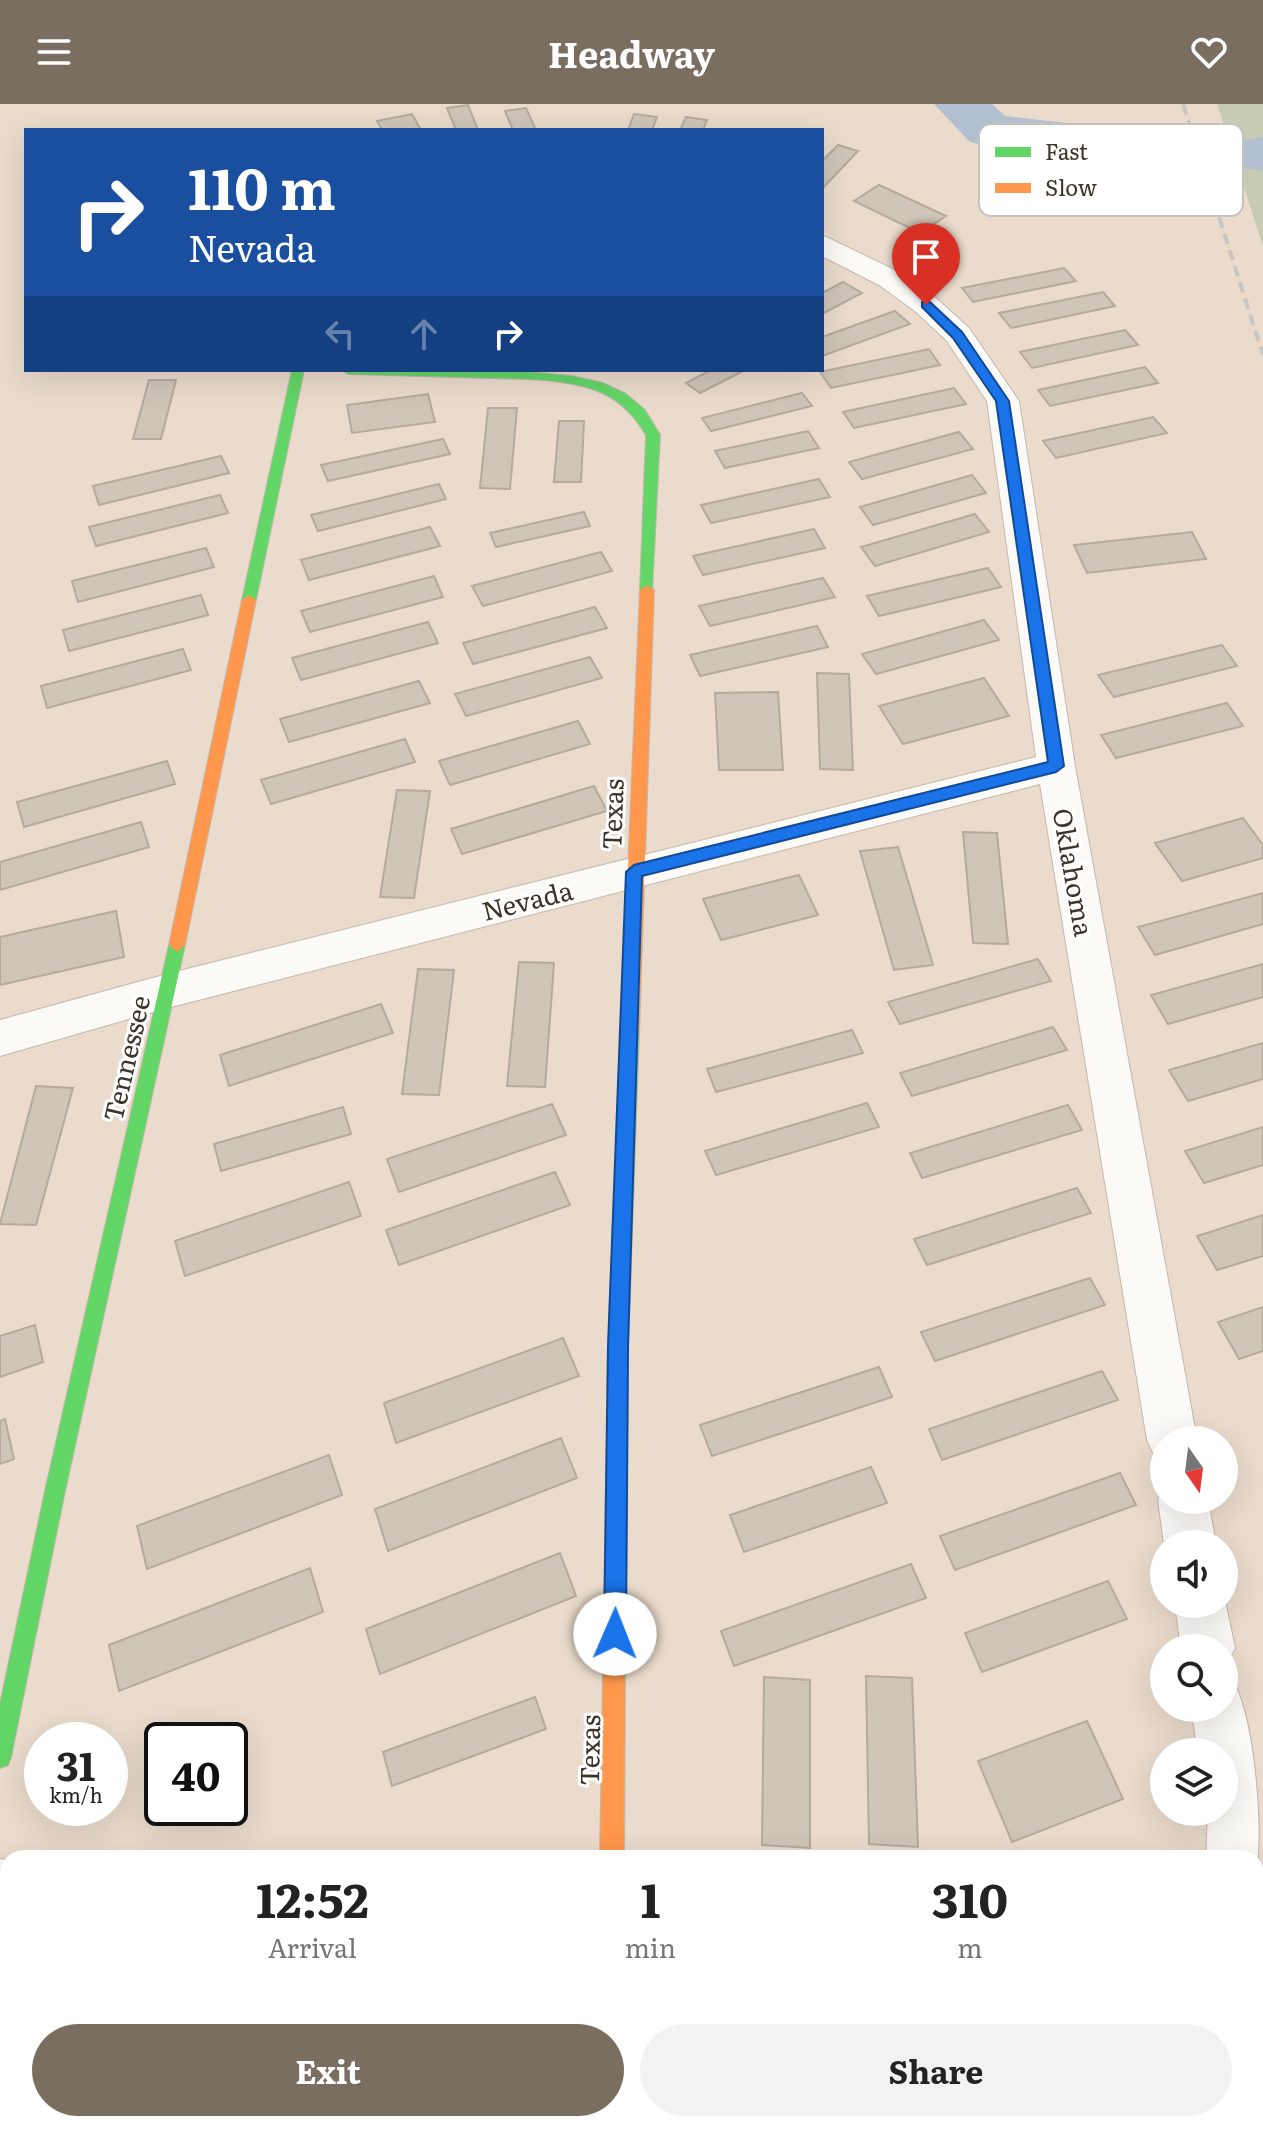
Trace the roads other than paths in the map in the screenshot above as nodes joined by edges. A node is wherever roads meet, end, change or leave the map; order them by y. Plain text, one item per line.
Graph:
1 (824, 245) edge
2 (298, 372) edge
3 (405, 372) edge
4 (1056, 766) junction
5 (634, 872) junction
6 (167, 991) junction
7 (0, 1038) edge
8 (1170, 1426) edge
9 (1220, 1722) edge
10 (0, 1757) edge
11 (612, 1850) edge
12 (1235, 1850) edge

1 - 4 street, Oklahoma
2 - 6 street, Tennessee
3 - 5 street, Texas
4 - 5 street, Nevada
4 - 8 street, Oklahoma
5 - 6 street, Nevada
5 - 11 street, Texas
6 - 7 street, Nevada
6 - 10 street, Tennessee
9 - 12 street

